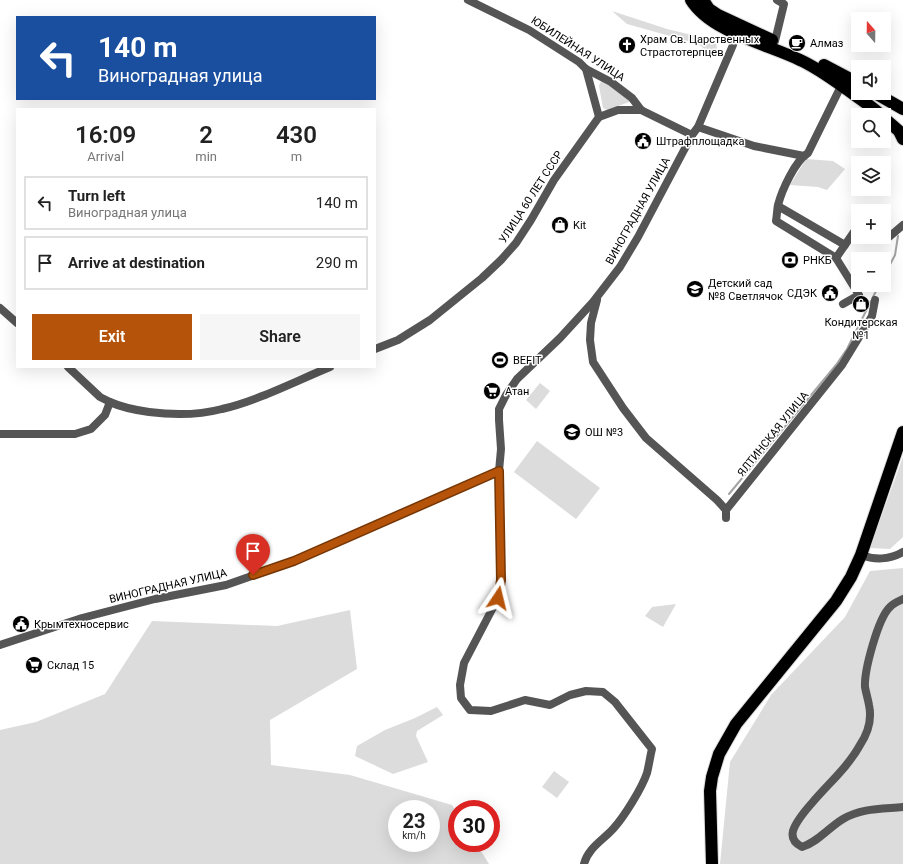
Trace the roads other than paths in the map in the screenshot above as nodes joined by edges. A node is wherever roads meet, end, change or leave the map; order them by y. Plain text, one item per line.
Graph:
1 (468, 0) edge
2 (691, 0) edge
3 (703, 0) edge
4 (777, 0) edge
5 (738, 29) junction
6 (775, 41) junction
7 (586, 70) junction
8 (844, 81) junction
9 (851, 82) edge
10 (887, 100) edge
11 (874, 108) edge
12 (901, 108) edge
13 (641, 110) junction
14 (599, 117) junction
15 (891, 124) edge
16 (698, 127) junction
17 (692, 135) junction
18 (903, 139) edge
19 (806, 154) junction
20 (778, 206) junction
21 (903, 225) edge
22 (891, 235) edge
23 (851, 236) edge
24 (845, 245) junction
25 (836, 258) junction
26 (597, 297) junction
27 (875, 300) dead end
28 (843, 304) dead end
29 (0, 308) edge
30 (16, 322) edge
31 (376, 349) edge
32 (69, 368) edge
33 (328, 368) edge
34 (110, 402) junction
35 (903, 432) edge
36 (0, 434) edge
37 (499, 471) junction
38 (903, 552) edge
39 (860, 555) junction
40 (903, 599) edge
41 (0, 645) edge
42 (903, 807) edge
43 (584, 864) edge
44 (712, 864) edge

1 - 7 street, ЮБИЛЕЙНАЯ УЛИЦА
2 - 5 highway
3 - 5 highway
4 - 6 street
5 - 6 highway
5 - 8 highway
5 - 16 street, ВИНОГРАДНАЯ УЛИЦА
6 - 8 highway
7 - 13 street, ЮБИЛЕЙНАЯ УЛИЦА
7 - 14 street
8 - 9 highway
8 - 11 highway
8 - 19 street
10 - 12 highway
13 - 14 street
13 - 17 street, ЮБИЛЕЙНАЯ УЛИЦА
14 - 31 street, УЛИЦА 60 ЛЕТ СССР
15 - 18 highway
16 - 17 street, ВИНОГРАДНАЯ УЛИЦА
16 - 19 street
17 - 26 street, ВИНОГРАДНАЯ УЛИЦА
19 - 20 street
20 - 24 street
20 - 25 street
21 - 22 street
23 - 24 street
24 - 25 street
25 - 28 street
26 - 27 street, ЯЛТИНСКАЯ УЛИЦА
26 - 37 street, ВИНОГРАДНАЯ УЛИЦА
29 - 30 street
32 - 34 street
33 - 34 street
34 - 36 street
35 - 39 highway
37 - 41 street, ВИНОГРАДНАЯ УЛИЦА
37 - 43 street
38 - 39 street
39 - 44 highway
40 - 42 street

